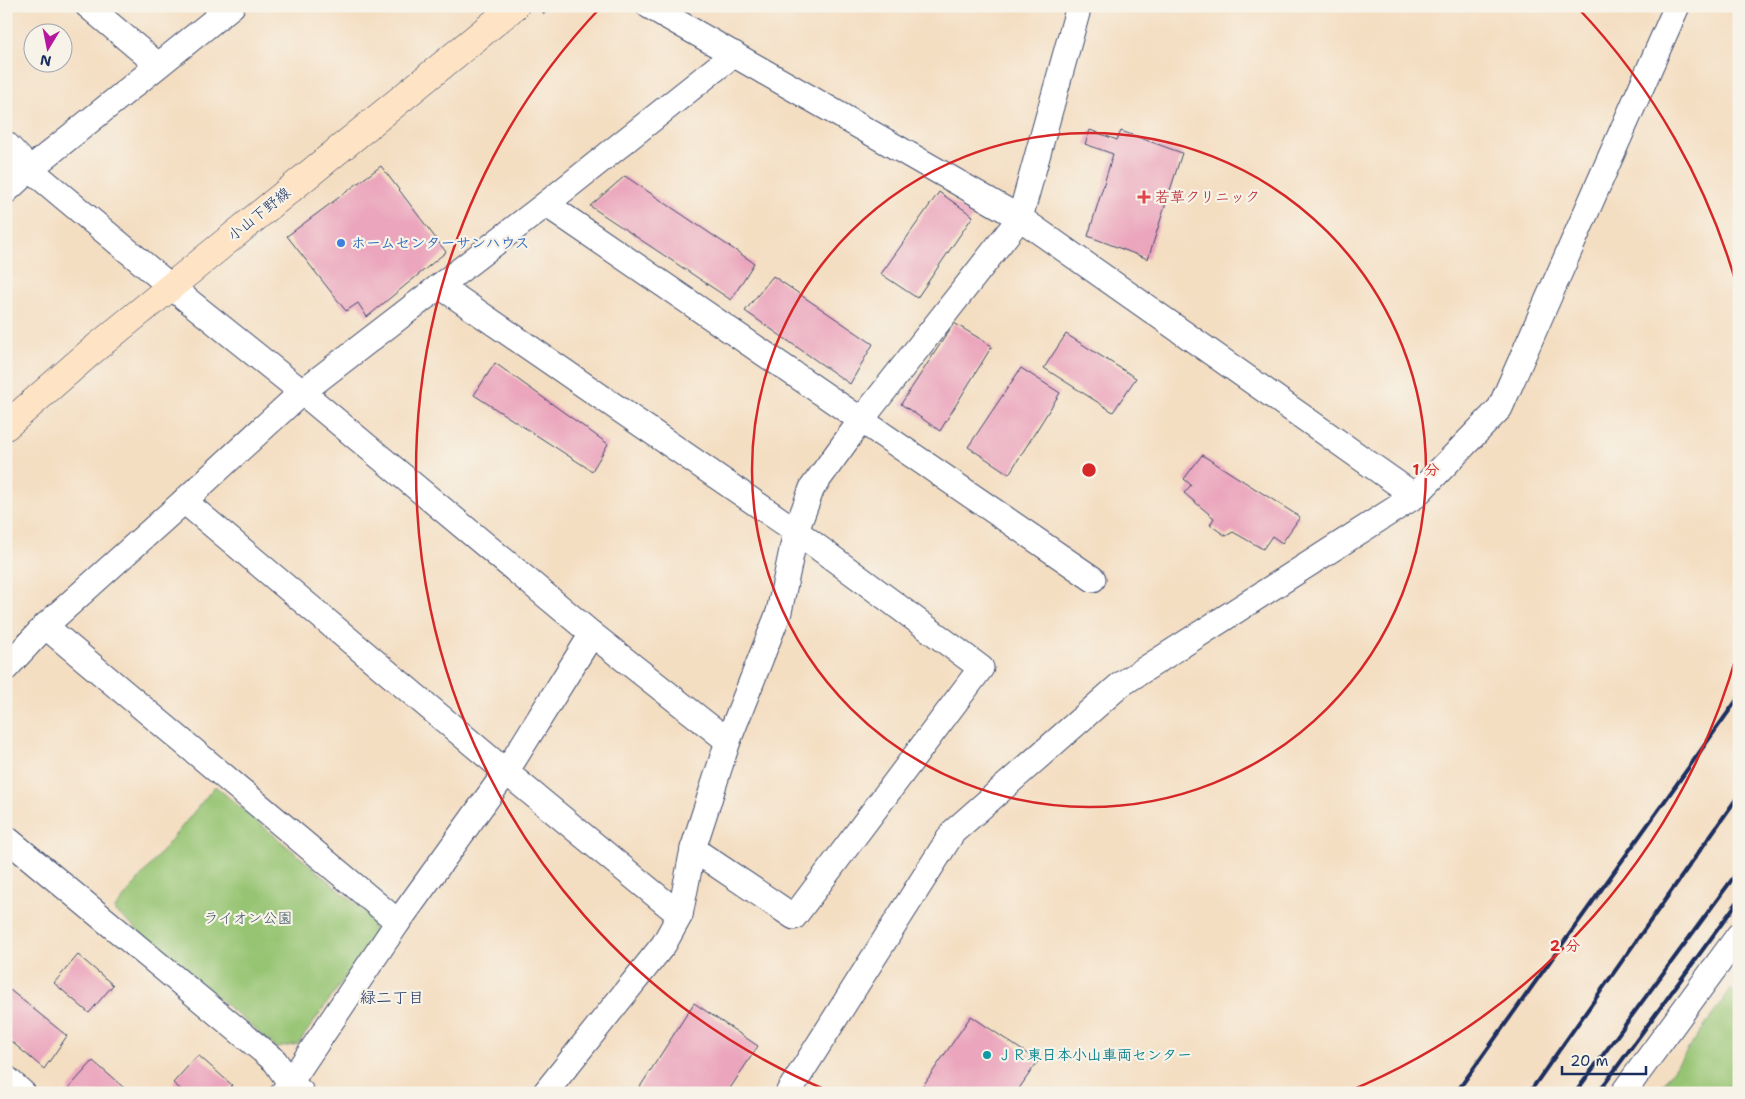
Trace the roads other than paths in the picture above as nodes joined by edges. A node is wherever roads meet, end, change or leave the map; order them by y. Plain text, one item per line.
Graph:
1 (88, 6) edge
2 (232, 6) edge
3 (515, 6) edge
4 (649, 6) edge
5 (1079, 6) edge
6 (1677, 6) edge
7 (734, 54) junction
8 (158, 65) junction
9 (6, 144) edge
10 (30, 169) junction
11 (6, 191) edge
12 (546, 204) junction
13 (1020, 218) junction
14 (170, 286) junction
15 (440, 286) junction
16 (302, 392) junction
17 (862, 419) junction
18 (6, 426) edge
19 (1415, 496) junction
20 (184, 502) junction
21 (796, 531) junction
22 (1093, 579) dead end
23 (45, 626) junction
24 (592, 634) junction
25 (6, 668) edge
26 (728, 741) junction
27 (506, 772) junction
28 (6, 838) edge
29 (693, 849) junction
30 (680, 915) junction
31 (398, 922) junction
32 (1739, 936) edge
33 (6, 1078) edge
34 (291, 1090) edge
35 (23, 1093) edge
36 (545, 1093) edge
37 (788, 1093) edge
38 (1623, 1093) edge

1 - 8 street
2 - 8 street
3 - 14 main road, 小山下野線
4 - 7 street
5 - 13 street
6 - 19 street
7 - 12 street
7 - 13 street
8 - 10 street
9 - 10 street
10 - 11 street
10 - 14 street
12 - 15 street
12 - 17 street
13 - 17 street
13 - 19 street
14 - 16 street
14 - 18 main road, 小山下野線
15 - 16 street
15 - 21 street
16 - 20 street
16 - 24 street
17 - 21 street
17 - 22 street
19 - 37 street
20 - 23 street
20 - 27 street
21 - 26 street
21 - 29 street
23 - 25 street
23 - 31 street
24 - 26 street
24 - 27 street
26 - 29 street
27 - 30 street
27 - 31 street
28 - 34 street
29 - 30 street
30 - 36 street
31 - 34 street
32 - 38 street
33 - 35 street

